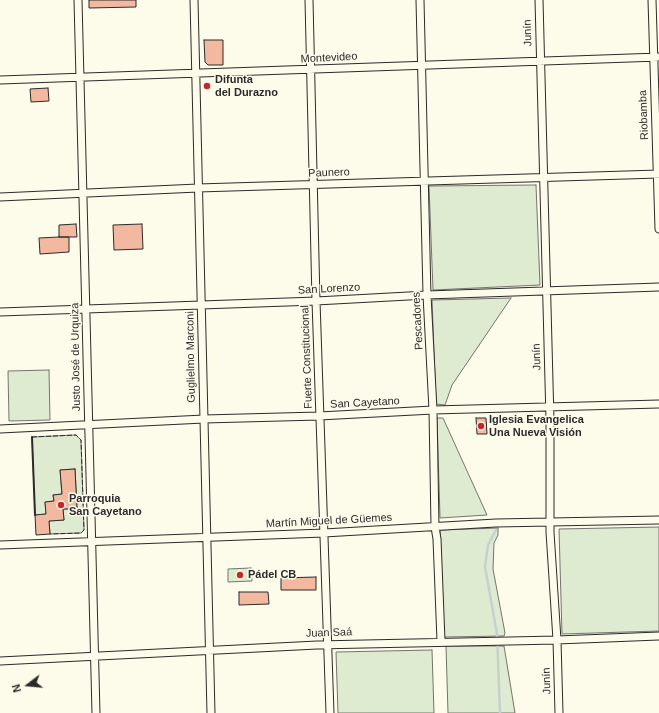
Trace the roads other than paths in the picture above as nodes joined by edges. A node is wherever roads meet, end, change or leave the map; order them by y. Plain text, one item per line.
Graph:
1 (78, 0) edge
2 (194, 0) edge
3 (309, 0) edge
4 (420, 0) edge
5 (539, 0) edge
6 (652, 0) edge
7 (656, 57) edge
8 (540, 61) junction
9 (422, 65) junction
10 (310, 70) junction
11 (196, 73) junction
12 (80, 77) junction
13 (0, 80) edge
14 (658, 174) edge
15 (543, 178) junction
16 (424, 181) junction
17 (313, 185) junction
18 (198, 188) junction
19 (83, 193) junction
20 (0, 197) edge
21 (659, 229) edge
22 (659, 287) edge
23 (546, 292) junction
24 (427, 295) junction
25 (316, 301) junction
26 (201, 305) junction
27 (86, 309) junction
28 (0, 312) edge
29 (659, 404) edge
30 (549, 407) junction
31 (433, 410) junction
32 (319, 416) junction
33 (204, 419) junction
34 (89, 426) junction
35 (0, 429) edge
36 (659, 520) edge
37 (551, 522) junction
38 (435, 527) junction
39 (324, 533) junction
40 (207, 537) junction
41 (91, 541) junction
42 (0, 545) edge
43 (659, 636) edge
44 (556, 640) junction
45 (441, 642) junction
46 (328, 644) junction
47 (210, 649) junction
48 (95, 656) junction
49 (0, 661) edge
50 (96, 713) edge
51 (211, 713) edge
52 (330, 713) edge
53 (559, 713) edge

1 - 12 street, Justo José de Urquiza
2 - 11 street, Guglielmo Marconi
3 - 10 street, Fuerte Constitucional
4 - 9 street, Pescadores
5 - 8 street, Junín
6 - 7 street, Riobamba
7 - 8 street, Montevideo
7 - 14 street, Riobamba
8 - 9 street, Montevideo
8 - 15 street, Junín
9 - 10 street, Montevideo
9 - 16 street, Pescadores
10 - 11 street, Montevideo
10 - 17 street, Fuerte Constitucional
11 - 12 street, Montevideo
11 - 18 street, Guglielmo Marconi
12 - 13 street, Montevideo
12 - 19 street, Justo José de Urquiza
14 - 15 street, Paunero
14 - 21 street, Riobamba
15 - 16 street, Paunero
15 - 23 street, Junín
16 - 17 street, Paunero
16 - 24 street, Pescadores
17 - 18 street, Paunero
17 - 25 street, Fuerte Constitucional
18 - 19 street, Paunero
18 - 26 street, Guglielmo Marconi
19 - 20 street, Paunero
19 - 27 street, Justo José de Urquiza
22 - 23 street, San Lorenzo
23 - 24 street, San Lorenzo
23 - 30 street, Junín
24 - 25 street, San Lorenzo
24 - 31 street, Pescadores
25 - 26 street, San Lorenzo
25 - 32 street, Fuerte Constitucional
26 - 27 street, San Lorenzo
26 - 33 street, Guglielmo Marconi
27 - 28 street, San Lorenzo
27 - 34 street, Justo José de Urquiza
29 - 30 street, San Cayetano
30 - 31 street, San Cayetano
30 - 37 street, Junín
31 - 32 street, San Cayetano
31 - 38 street, Pescadores
32 - 33 street, San Cayetano
32 - 39 street, Fuerte Constitucional
33 - 34 street, San Cayetano
33 - 40 street, Guglielmo Marconi
34 - 35 street, San Cayetano
34 - 41 street, Justo José de Urquiza
36 - 37 street, Martín Miguel de Güemes
37 - 38 street, Martín Miguel de Güemes
37 - 44 street, Junín
38 - 39 street, Martín Miguel de Güemes
38 - 45 street, Pescadores
39 - 40 street, Martín Miguel de Güemes
39 - 46 street, Fuerte Constitucional
40 - 41 street, Martín Miguel de Güemes
40 - 47 street, Guglielmo Marconi
41 - 42 street, Martín Miguel de Güemes
41 - 48 street, Justo José de Urquiza
43 - 44 street, Juan Saá
44 - 45 street, Juan Saá
44 - 53 street, Junín
45 - 46 street, Juan Saá
46 - 47 street, Juan Saá
46 - 52 street, Fuerte Constitucional
47 - 48 street, Juan Saá
47 - 51 street, Guglielmo Marconi
48 - 49 street, Juan Saá
48 - 50 street, Justo José de Urquiza

